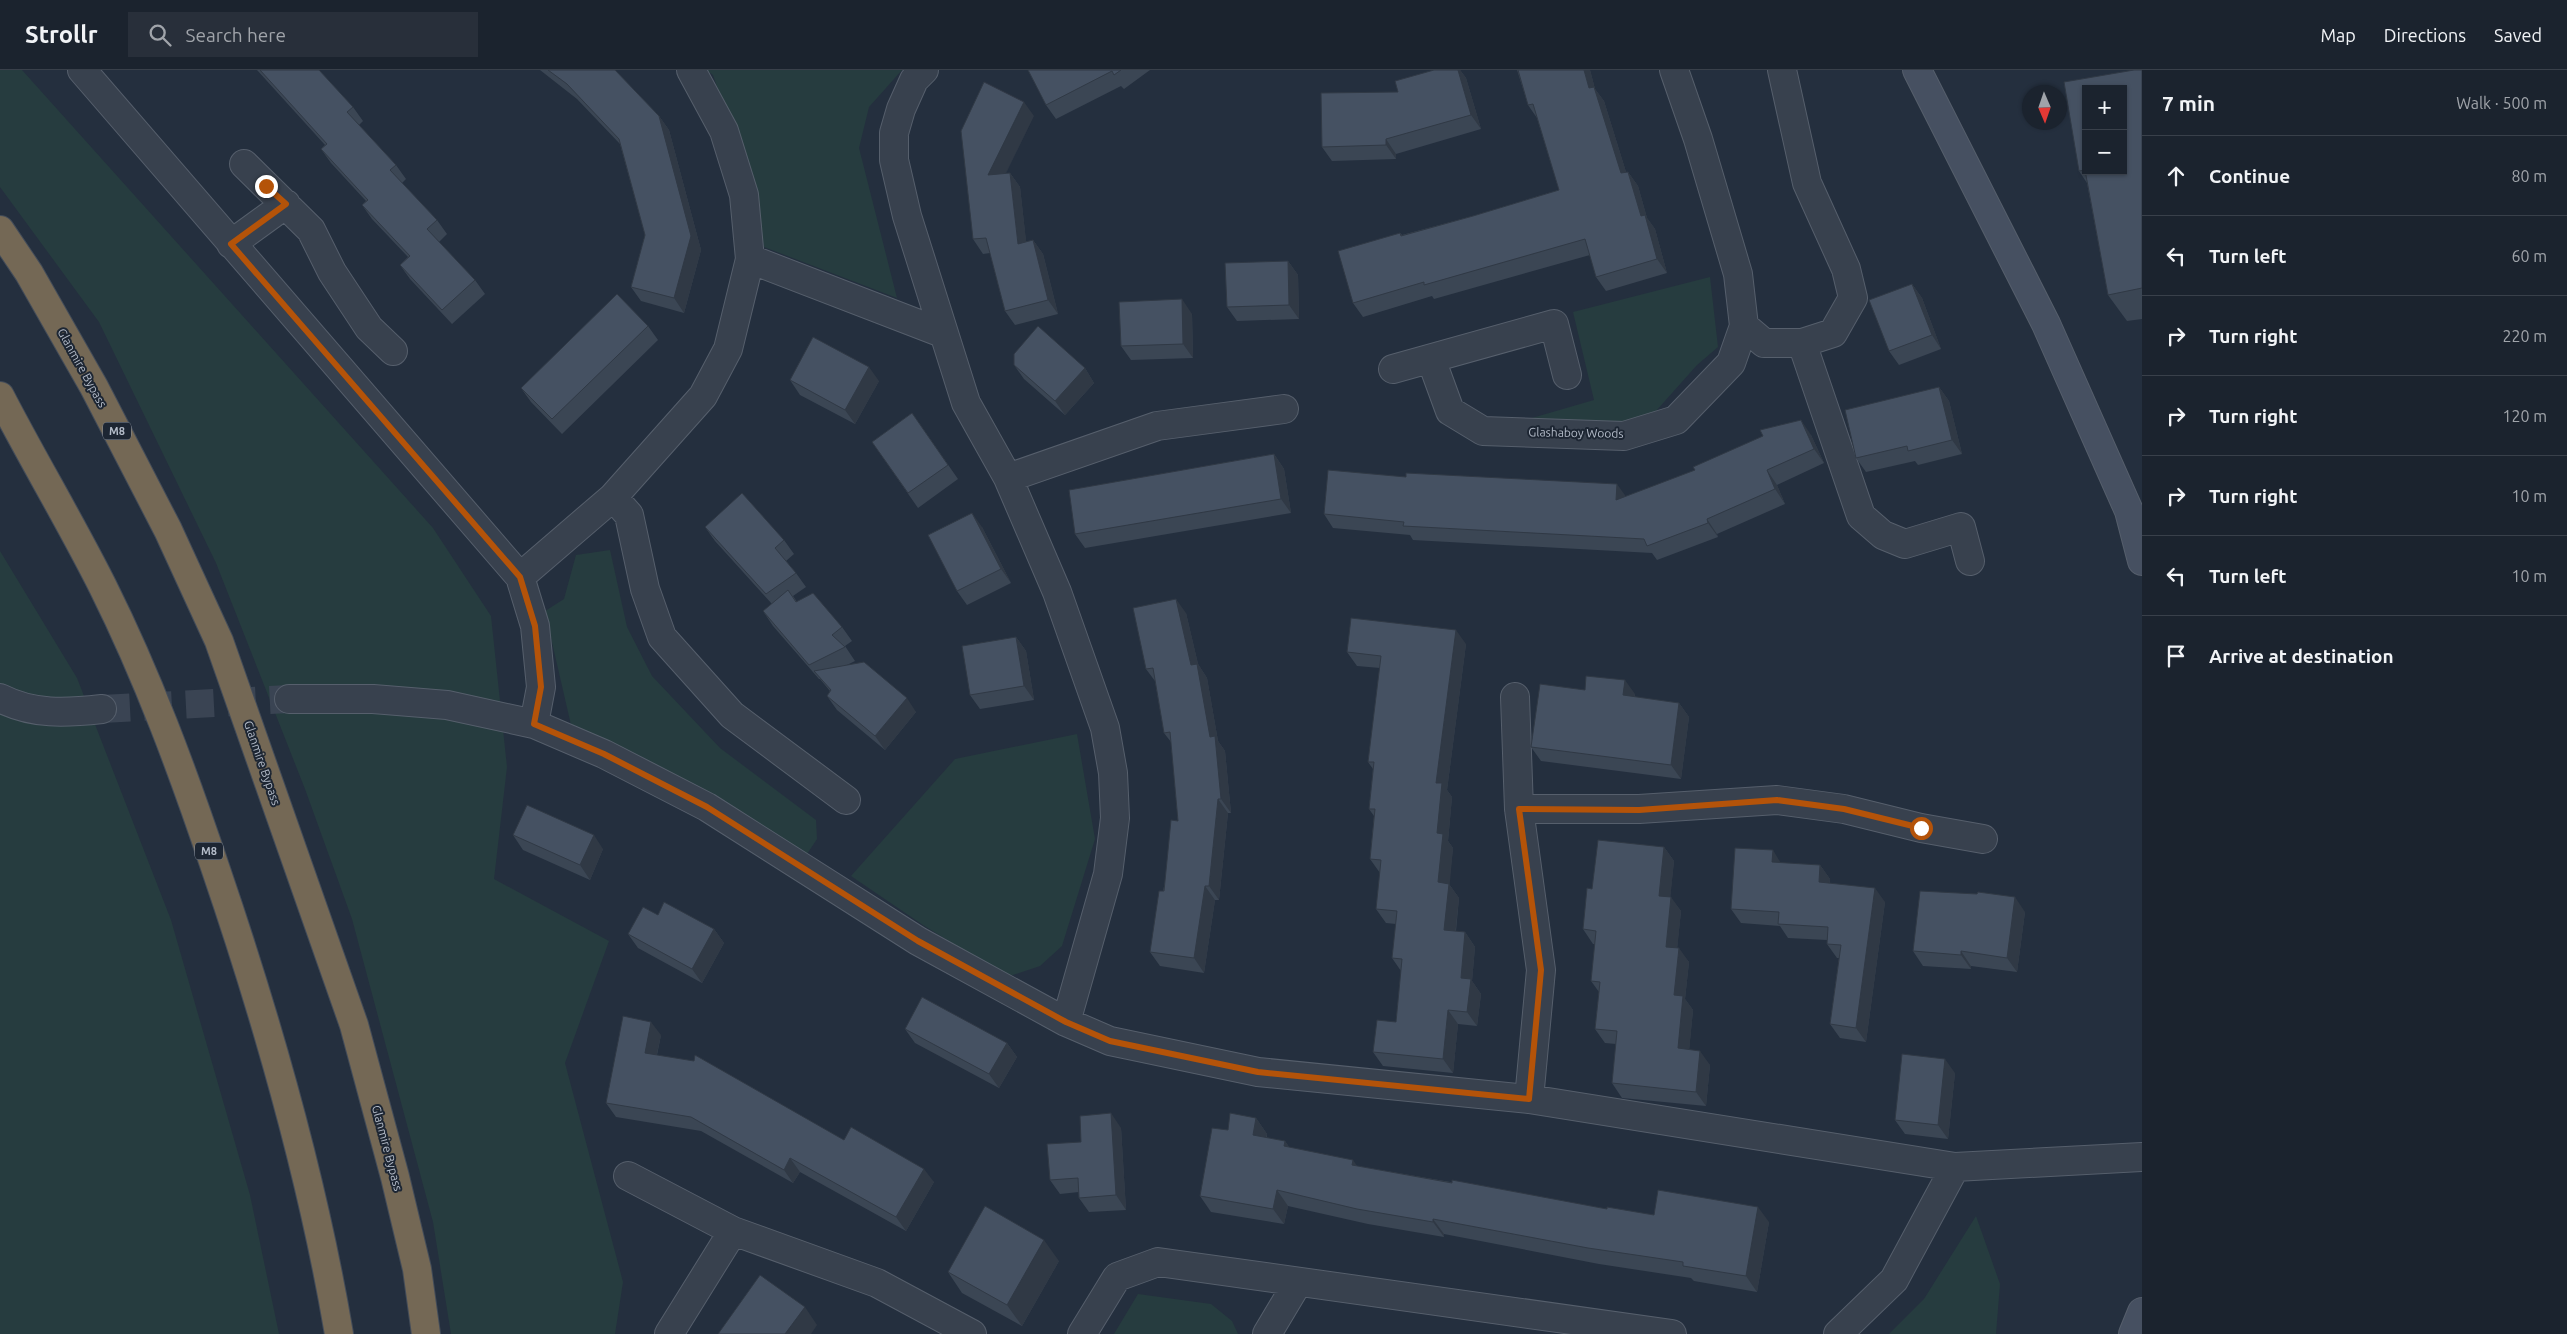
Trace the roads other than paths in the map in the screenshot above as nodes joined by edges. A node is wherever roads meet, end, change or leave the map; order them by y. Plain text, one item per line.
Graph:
1 (82, 70) edge
2 (690, 70) edge
3 (924, 70) edge
4 (1674, 70) edge
5 (1782, 70) edge
6 (1917, 70) edge
7 (244, 164) dead end
8 (286, 204) junction
9 (0, 230) edge
10 (231, 244) junction
11 (750, 259) junction
12 (1744, 326) junction
13 (942, 333) junction
14 (1802, 343) junction
15 (393, 351) dead end
16 (1431, 359) junction
17 (1393, 369) dead end
18 (1567, 375) dead end
19 (0, 396) edge
20 (1284, 409) dead end
21 (1008, 478) junction
22 (614, 497) junction
23 (1970, 561) dead end
24 (2142, 561) edge
25 (520, 577) junction
26 (1515, 697) dead end
27 (0, 698) edge
28 (288, 699) tunnel mouth
29 (102, 709) tunnel mouth
30 (534, 724) junction
31 (846, 800) dead end
32 (1519, 809) junction
33 (1983, 838) dead end
34 (1066, 1022) junction
35 (1529, 1099) junction
36 (2142, 1157) edge
37 (1955, 1167) junction
38 (628, 1176) dead end
39 (733, 1231) junction
40 (1298, 1282) junction
41 (2142, 1312) edge
42 (339, 1334) edge
43 (426, 1334) edge
44 (669, 1334) edge
45 (972, 1334) edge
46 (1082, 1334) edge
47 (1267, 1334) edge
48 (1672, 1334) edge
49 (1838, 1334) edge
50 (2133, 1334) edge

1 - 10 street
2 - 11 street
3 - 13 street
4 - 12 street, Glashaboy Woods
5 - 14 street
6 - 24 main road
7 - 8 street
8 - 10 street
8 - 15 street
9 - 43 highway, Glanmire Bypass / M8
10 - 25 street
11 - 13 street
11 - 22 street
12 - 14 street
12 - 16 street, Glashaboy Woods
13 - 21 street
14 - 23 street
16 - 17 street
16 - 18 street
19 - 42 highway, M8
20 - 21 street
21 - 34 street
22 - 25 street
22 - 31 street
25 - 30 street
26 - 32 street
27 - 29 street
28 - 30 street
30 - 34 street
32 - 33 street
32 - 35 street
34 - 35 street
35 - 37 street
36 - 37 street
37 - 49 street
38 - 39 street
39 - 44 street
39 - 45 street
40 - 46 street
40 - 47 street
40 - 48 street
41 - 50 main road

